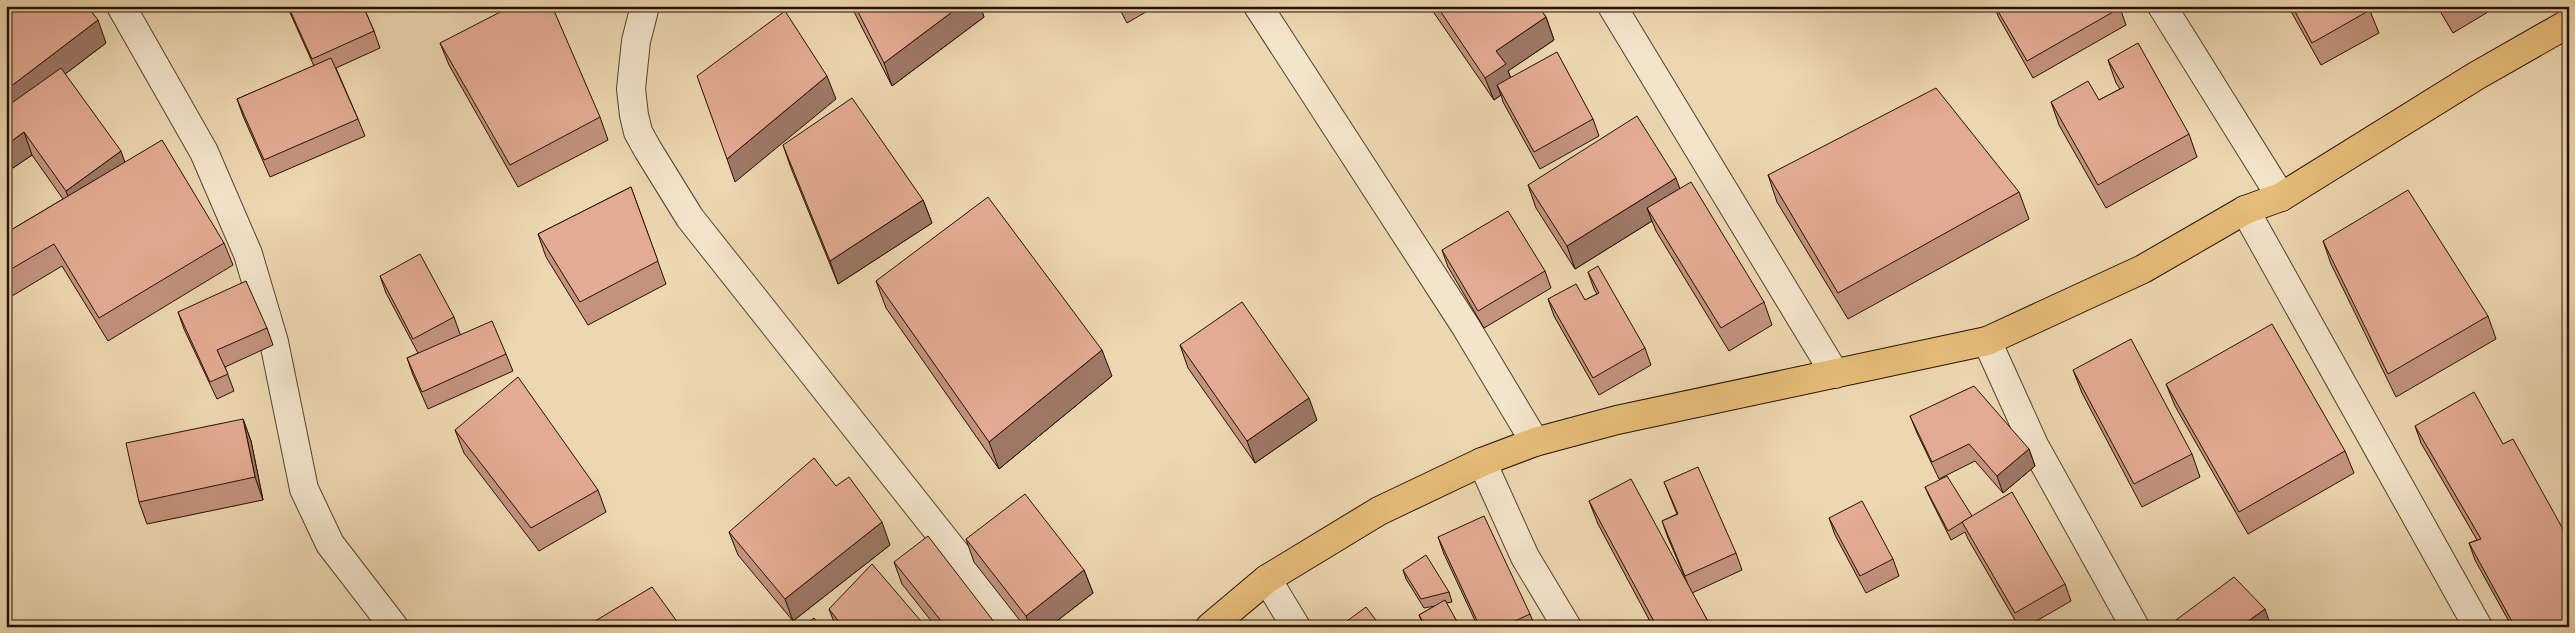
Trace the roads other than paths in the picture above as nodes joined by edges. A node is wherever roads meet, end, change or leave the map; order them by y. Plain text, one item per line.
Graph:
1 (121, 6) edge
2 (644, 6) edge
3 (1258, 6) edge
4 (1612, 6) edge
5 (2162, 6) edge
6 (2569, 23) edge
7 (2281, 197) junction
8 (2245, 210) junction
9 (1987, 341) junction
10 (1835, 374) junction
11 (1535, 442) junction
12 (1482, 462) junction
13 (1267, 579) junction
14 (394, 627) edge
15 (1010, 627) edge
16 (1210, 627) edge
17 (1296, 627) edge
18 (1568, 627) edge
19 (2135, 627) edge
20 (2478, 627) edge

1 - 14 street
2 - 15 street
3 - 11 street
4 - 10 street
5 - 7 street
6 - 7 highway
7 - 8 highway
8 - 9 highway
8 - 20 street
9 - 10 highway
9 - 19 street
10 - 11 highway
11 - 12 highway
12 - 13 highway
12 - 18 street
13 - 16 highway
13 - 17 street

